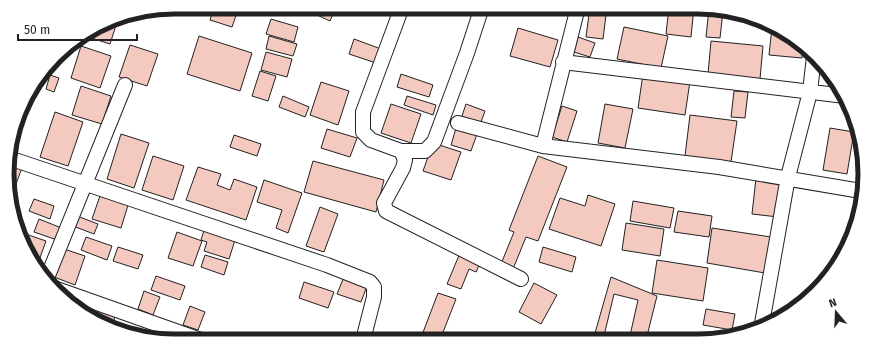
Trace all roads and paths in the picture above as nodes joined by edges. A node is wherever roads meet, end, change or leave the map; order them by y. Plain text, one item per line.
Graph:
1 (399, 14) edge
2 (480, 14) edge
3 (576, 14) edge
4 (563, 62) junction
5 (813, 63) edge
6 (125, 85) dead end
7 (810, 92) junction
8 (838, 95) edge
9 (458, 123) dead end
10 (542, 146) junction
11 (401, 152) junction
12 (14, 160) edge
13 (788, 177) junction
14 (84, 183) junction
15 (857, 190) edge
16 (49, 273) edge
17 (521, 279) dead end
18 (68, 293) edge
19 (763, 320) edge
20 (184, 334) edge
21 (364, 334) edge

1 - 11 street
2 - 11 street
3 - 4 street
4 - 7 street
4 - 10 street
5 - 7 street
6 - 14 street
7 - 8 street
7 - 13 street
9 - 10 street
10 - 13 street
11 - 17 street
12 - 14 street
13 - 15 street
13 - 19 street
14 - 16 street
14 - 21 street
18 - 20 street

